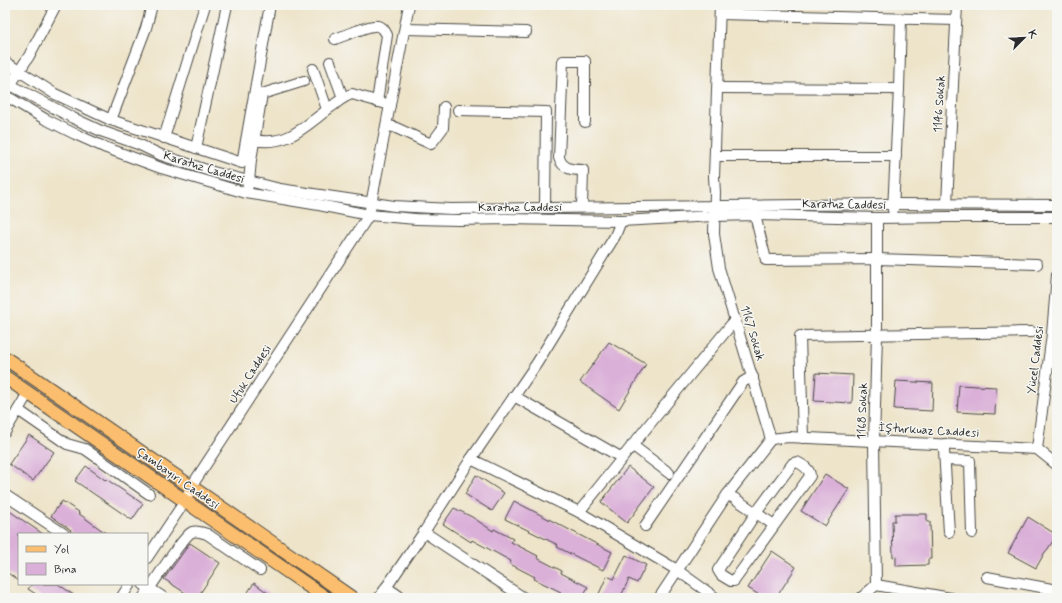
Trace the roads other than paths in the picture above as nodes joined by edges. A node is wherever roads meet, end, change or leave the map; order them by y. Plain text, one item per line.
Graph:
1 (56, 5) edge
2 (152, 5) edge
3 (205, 5) edge
4 (227, 5) edge
5 (270, 5) edge
6 (409, 5) edge
7 (957, 5) edge
8 (720, 10) edge
9 (901, 18) junction
10 (956, 20) junction
11 (405, 29) junction
12 (526, 32) dead end
13 (335, 39) dead end
14 (5, 62) edge
15 (330, 62) dead end
16 (313, 69) dead end
17 (19, 70) junction
18 (304, 81) dead end
19 (718, 88) junction
20 (6, 89) edge
21 (900, 89) junction
22 (343, 98) junction
23 (377, 102) junction
24 (390, 105) junction
25 (444, 107) dead end
26 (327, 110) junction
27 (458, 110) dead end
28 (111, 120) junction
29 (584, 122) dead end
30 (386, 126) junction
31 (164, 138) junction
32 (254, 140) junction
33 (196, 148) junction
34 (715, 156) junction
35 (896, 156) junction
36 (249, 182) junction
37 (246, 193) junction
38 (372, 202) junction
39 (893, 204) junction
40 (947, 204) junction
41 (1057, 205) edge
42 (582, 207) junction
43 (545, 208) junction
44 (714, 211) junction
45 (369, 215) junction
46 (755, 215) junction
47 (1057, 217) edge
48 (877, 218) junction
49 (893, 218) junction
50 (621, 221) junction
51 (877, 259) junction
52 (1037, 264) dead end
53 (1057, 275) edge
54 (735, 320) junction
55 (1032, 332) dead end
56 (877, 334) junction
57 (1054, 339) edge
58 (5, 358) edge
59 (5, 377) edge
60 (753, 377) junction
61 (28, 393) junction
62 (514, 396) junction
63 (18, 410) junction
64 (5, 432) edge
65 (771, 438) junction
66 (803, 438) junction
67 (874, 441) junction
68 (946, 444) junction
69 (632, 445) junction
70 (1037, 449) junction
71 (622, 458) junction
72 (471, 459) junction
73 (945, 460) junction
74 (1057, 465) edge
75 (669, 472) dead end
76 (191, 487) junction
77 (149, 494) dead end
78 (5, 495) edge
79 (727, 495) junction
80 (184, 501) junction
81 (579, 512) junction
82 (756, 513) junction
83 (774, 525) junction
84 (645, 526) dead end
85 (424, 532) junction
86 (949, 532) dead end
87 (62, 533) edge
88 (972, 533) dead end
89 (148, 556) edge
90 (260, 570) dead end
91 (677, 570) junction
92 (987, 577) dead end
93 (148, 584) edge
94 (129, 585) edge
95 (876, 585) junction
96 (146, 586) edge
97 (386, 587) junction
98 (1057, 590) edge
99 (121, 598) edge
100 (143, 598) edge
101 (164, 598) edge
102 (326, 598) edge
103 (352, 598) edge
104 (379, 598) edge
105 (402, 598) edge
106 (524, 598) edge
107 (659, 598) edge
108 (716, 598) edge
109 (861, 598) edge
110 (951, 598) edge

1 - 17 street
2 - 28 street
3 - 31 street
4 - 33 street
5 - 33 street
6 - 11 street, Ufuk Caddesi
7 - 10 street, 1146 Sokak
8 - 9 street
8 - 19 street, 1167 Sokak
9 - 10 street
9 - 21 street
10 - 40 street, 1146 Sokak
11 - 12 street
11 - 24 street, Ufuk Caddesi
13 - 23 street
14 - 17 street
15 - 22 street
16 - 26 street
17 - 20 street
17 - 28 street
18 - 32 street
19 - 21 street
19 - 34 street, 1167 Sokak
20 - 36 street
20 - 37 street, Karatuz Caddesi
21 - 35 street
22 - 23 street
22 - 26 street
23 - 24 street
24 - 30 street, Ufuk Caddesi
25 - 30 street
26 - 32 street
27 - 43 street
28 - 31 street
29 - 42 street
30 - 38 street, Ufuk Caddesi
31 - 33 street
32 - 36 street
34 - 35 street
34 - 44 street, 1167 Sokak
35 - 39 street
36 - 37 street
36 - 38 street
37 - 45 street, Karatuz Caddesi
38 - 43 street
38 - 45 street, Ufuk Caddesi
39 - 40 street, Karatuz Caddesi
39 - 44 street, Karatuz Caddesi
39 - 49 street
40 - 41 street, Karatuz Caddesi
42 - 43 street
42 - 44 street
44 - 46 street, Karatuz Caddesi
44 - 50 street, Karatuz Caddesi
44 - 54 street, 1167 Sokak
45 - 50 street, Karatuz Caddesi
45 - 76 street, Ufuk Caddesi
46 - 48 street, Karatuz Caddesi
46 - 51 street
47 - 49 street, Karatuz Caddesi
48 - 49 street, Karatuz Caddesi
48 - 51 street, 1168 Sokak
50 - 62 street
51 - 52 street
51 - 56 street, 1168 Sokak
53 - 57 street, Yücel Caddesi
54 - 60 street, 1167 Sokak
54 - 69 street
55 - 56 street
56 - 66 street
56 - 67 street, 1168 Sokak
57 - 70 street, Yücel Caddesi
58 - 76 main road, Çambayırı Caddesi
59 - 61 main road, Çambayırı Caddesi
60 - 65 street, 1167 Sokak
60 - 84 street
61 - 63 street
61 - 80 main road, Çambayırı Caddesi
62 - 71 street
62 - 72 street
63 - 64 street
63 - 77 street
65 - 66 street, İşturkuaz Caddesi
65 - 79 street
66 - 67 street, İşturkuaz Caddesi
67 - 68 street, İşturkuaz Caddesi
67 - 95 street, 1168 Sokak
68 - 70 street, İşturkuaz Caddesi
68 - 73 street
69 - 71 street
69 - 75 street
70 - 74 street
71 - 81 street
72 - 81 street
72 - 85 street
73 - 86 street
73 - 88 street
76 - 80 street, Ufuk Caddesi
76 - 103 main road, Çambayırı Caddesi
78 - 87 street
79 - 82 street
79 - 91 street
80 - 89 street, Ufuk Caddesi
80 - 102 main road, Çambayırı Caddesi
81 - 91 street
82 - 83 street
82 - 83 street
82 - 83 street
85 - 97 street
85 - 106 street
90 - 93 street
91 - 107 street
91 - 108 street
92 - 98 street
94 - 99 street
95 - 109 street
95 - 110 street
96 - 100 street
96 - 101 street
97 - 104 street
97 - 105 street

